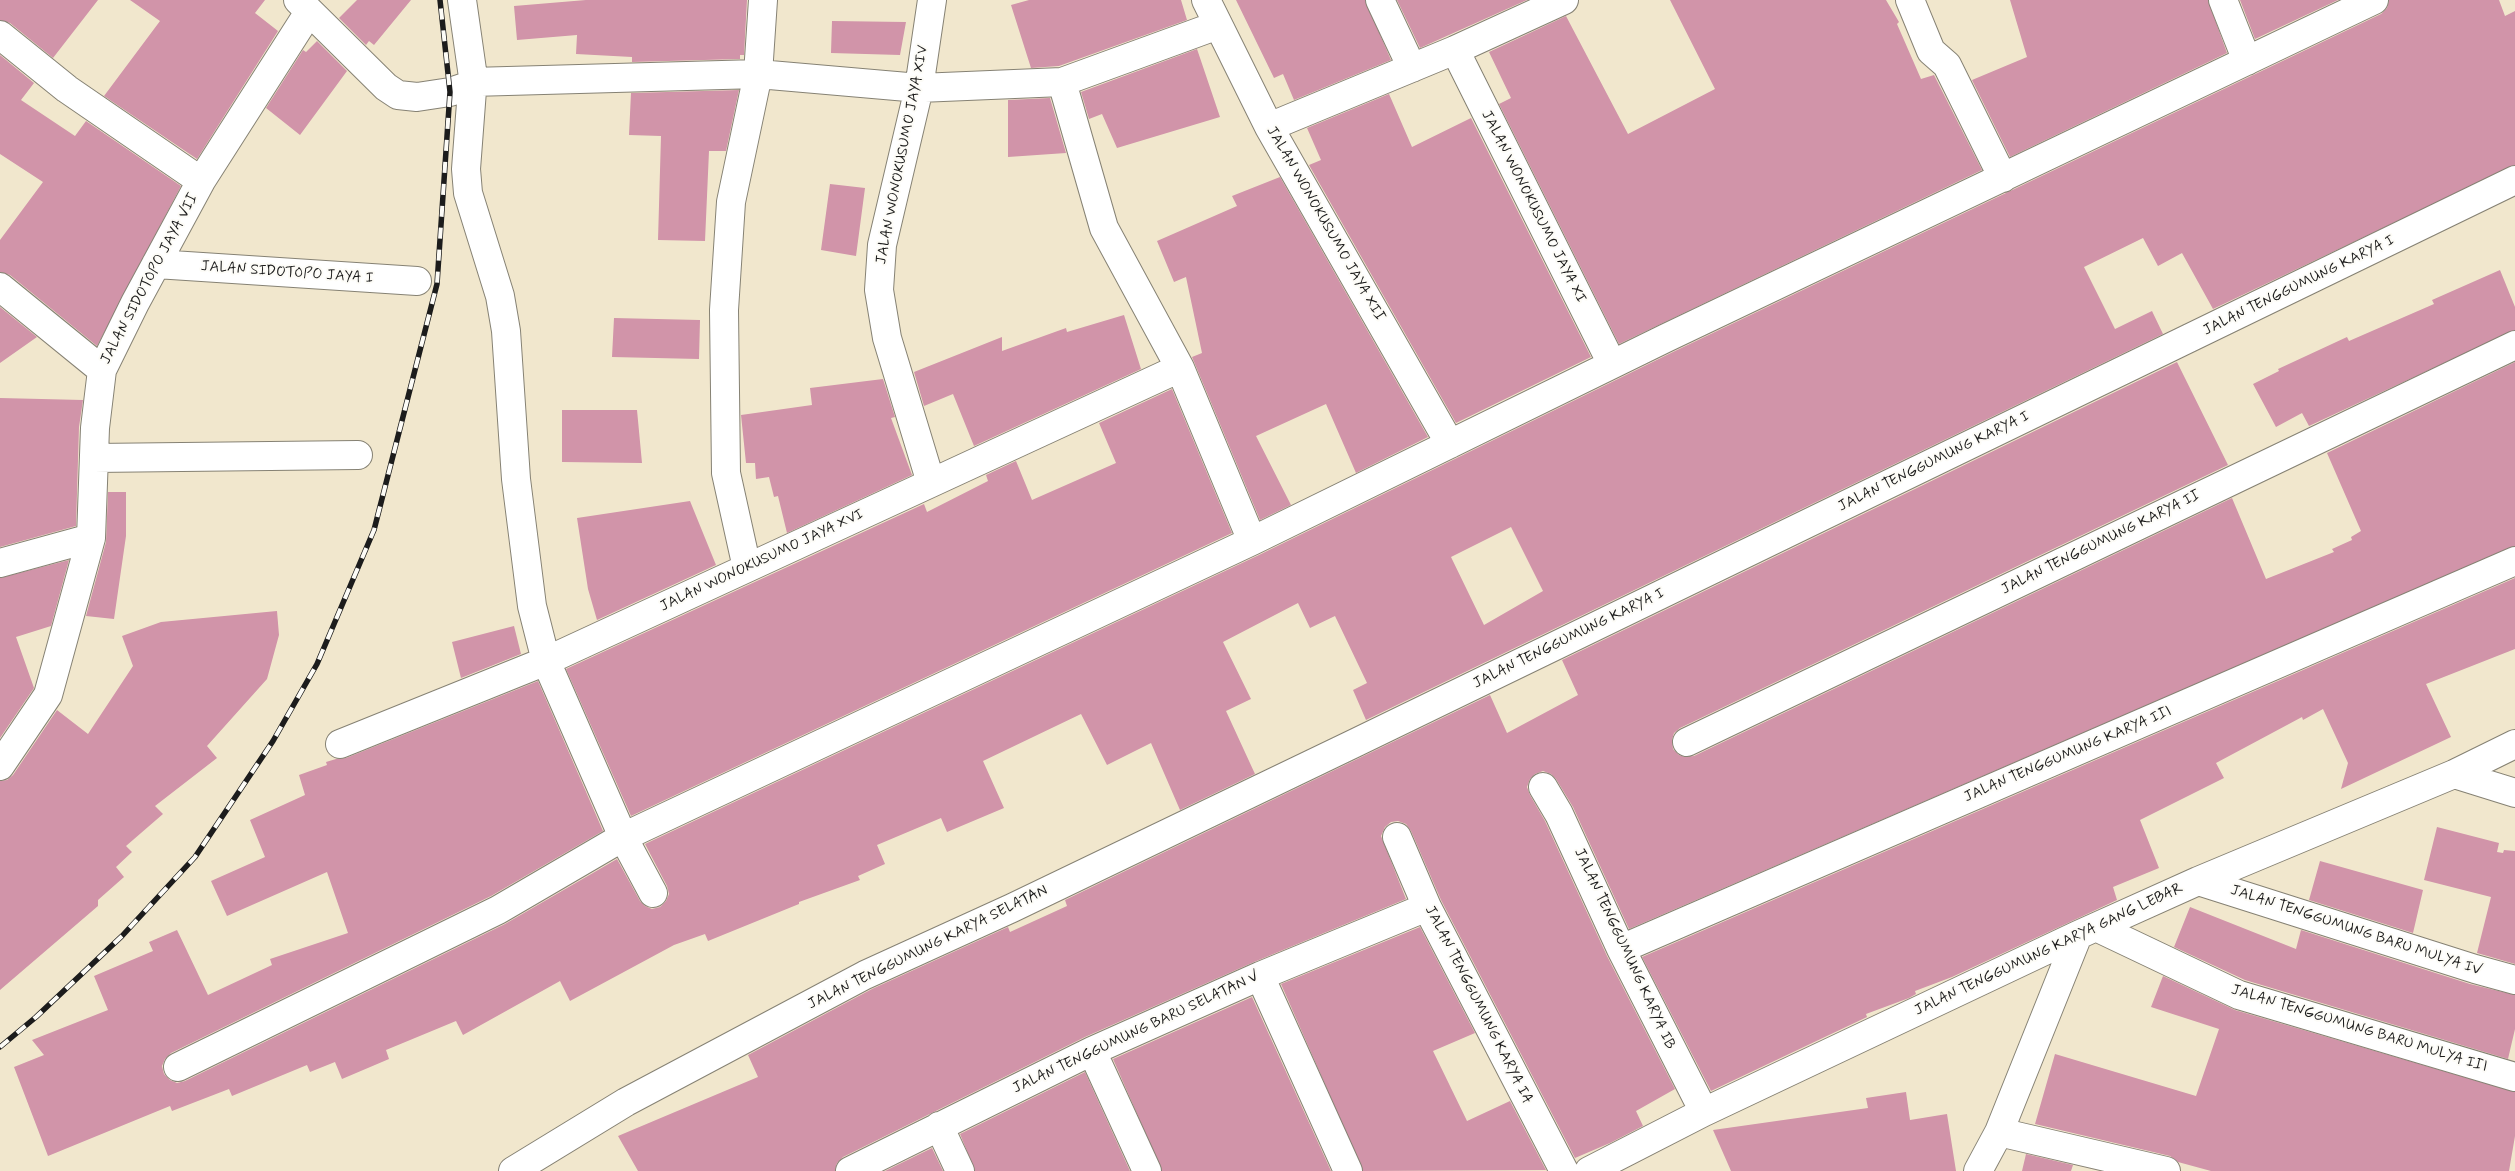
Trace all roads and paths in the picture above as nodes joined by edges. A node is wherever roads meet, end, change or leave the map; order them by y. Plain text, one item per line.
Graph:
1 (462, 0) edge
2 (763, 0) edge
3 (932, 0) edge
4 (1206, 0) edge
5 (1380, 0) edge
6 (1564, 0) edge
7 (1910, 0) edge
8 (2223, 0) edge
9 (2374, 0) edge
10 (304, 6) edge
11 (1218, 25) junction
12 (0, 35) edge
13 (1455, 50) junction
14 (2247, 61) junction
15 (1412, 68) junction
16 (758, 74) junction
17 (1062, 82) junction
18 (461, 87) junction
19 (919, 88) junction
20 (1269, 127) junction
21 (2003, 178) junction
22 (2515, 180) edge
23 (201, 181) junction
24 (156, 264) junction
25 (417, 281) dead end
26 (0, 287) edge
27 (2515, 345) edge
28 (1612, 364) junction
29 (1180, 368) junction
30 (102, 370) junction
31 (1450, 444) junction
32 (358, 455) dead end
33 (94, 458) junction
34 (932, 483) junction
35 (91, 538) junction
36 (1252, 541) junction
37 (2515, 562) edge
38 (0, 563) edge
39 (747, 568) junction
40 (546, 662) junction
41 (1687, 742) dead end
42 (340, 744) dead end
43 (1352, 744) joint
44 (2515, 744) edge
45 (0, 766) edge
46 (2454, 774) junction
47 (1543, 787) dead end
48 (2515, 793) edge
49 (623, 837) junction
50 (1397, 837) dead end
51 (2198, 881) junction
52 (653, 893) dead end
53 (1427, 907) junction
54 (2087, 931) junction
55 (1621, 949) junction
56 (1260, 976) junction
57 (2515, 980) edge
58 (1092, 1051) junction
59 (178, 1067) dead end
60 (2515, 1077) edge
61 (1704, 1112) junction
62 (939, 1126) junction
63 (1999, 1132) junction
64 (513, 1171) edge
65 (850, 1171) edge
66 (960, 1171) edge
67 (1147, 1171) edge
68 (1348, 1171) edge
69 (1564, 1171) edge
70 (1589, 1171) edge
71 (1978, 1171) edge
72 (2166, 1171) edge

1 - 18 street
2 - 16 street
3 - 19 street, JALAN WONOKUSUMO JAYA XIV
4 - 11 street, JALAN WONOKUSUMO JAYA XII
5 - 15 street
6 - 13 street
7 - 21 street
8 - 14 street
9 - 14 street
10 - 18 street
10 - 23 street, JALAN SIDOTOPO JAYA VII
11 - 17 street
11 - 20 street, JALAN WONOKUSUMO JAYA XII
12 - 23 street
13 - 15 street
13 - 28 street, JALAN WONOKUSUMO JAYA XI
14 - 21 street
15 - 20 street
16 - 18 street
16 - 19 street
16 - 39 street
17 - 19 street
17 - 29 street
18 - 40 street
19 - 34 street, JALAN WONOKUSUMO JAYA XIV
20 - 31 street, JALAN WONOKUSUMO JAYA XII
21 - 28 street
22 - 43 street, JALAN TENGGUMUNG KARYA I
23 - 24 street, JALAN SIDOTOPO JAYA VII
24 - 25 street, JALAN SIDOTOPO JAYA I
24 - 30 street, JALAN SIDOTOPO JAYA VII
26 - 30 street
27 - 41 street, JALAN TENGGUMUNG KARYA II
28 - 31 street
29 - 34 street, JALAN WONOKUSUMO JAYA XVI
29 - 36 street
30 - 33 street, JALAN SIDOTOPO JAYA VII
31 - 36 street
32 - 33 street
33 - 35 street, JALAN SIDOTOPO JAYA VII
34 - 39 street, JALAN WONOKUSUMO JAYA XVI
35 - 38 street
35 - 45 street, JALAN SIDOTOPO JAYA VII
36 - 49 street
37 - 55 street, JALAN TENGGUMUNG KARYA III
39 - 40 street, JALAN WONOKUSUMO JAYA XVI
40 - 42 street, JALAN WONOKUSUMO JAYA XVI
40 - 49 street
43 - 64 street, JALAN TENGGUMUNG KARYA SELATAN
44 - 46 street, JALAN TENGGUMUNG KARYA GANG LEBAR
46 - 48 street
46 - 51 street, JALAN TENGGUMUNG KARYA GANG LEBAR
47 - 55 street, JALAN TENGGUMUNG KARYA IB
49 - 52 street
49 - 59 street
50 - 53 street, JALAN TENGGUMUNG KARYA IA
51 - 54 street, JALAN TENGGUMUNG KARYA GANG LEBAR
51 - 57 street, JALAN TENGGUMUNG BARU MULYA IV
53 - 56 street, JALAN TENGGUMUNG BARU SELATAN V
53 - 69 street, JALAN TENGGUMUNG KARYA IA
54 - 60 street, JALAN TENGGUMUNG BARU MULYA III
54 - 61 street, JALAN TENGGUMUNG KARYA GANG LEBAR
54 - 63 street
55 - 61 street, JALAN TENGGUMUNG KARYA IB
56 - 58 street, JALAN TENGGUMUNG BARU SELATAN V
56 - 68 street
58 - 62 street, JALAN TENGGUMUNG BARU SELATAN V
58 - 67 street
61 - 70 street, JALAN TENGGUMUNG KARYA GANG LEBAR
62 - 65 street, JALAN TENGGUMUNG BARU SELATAN V
62 - 66 street
63 - 71 street
63 - 72 street

